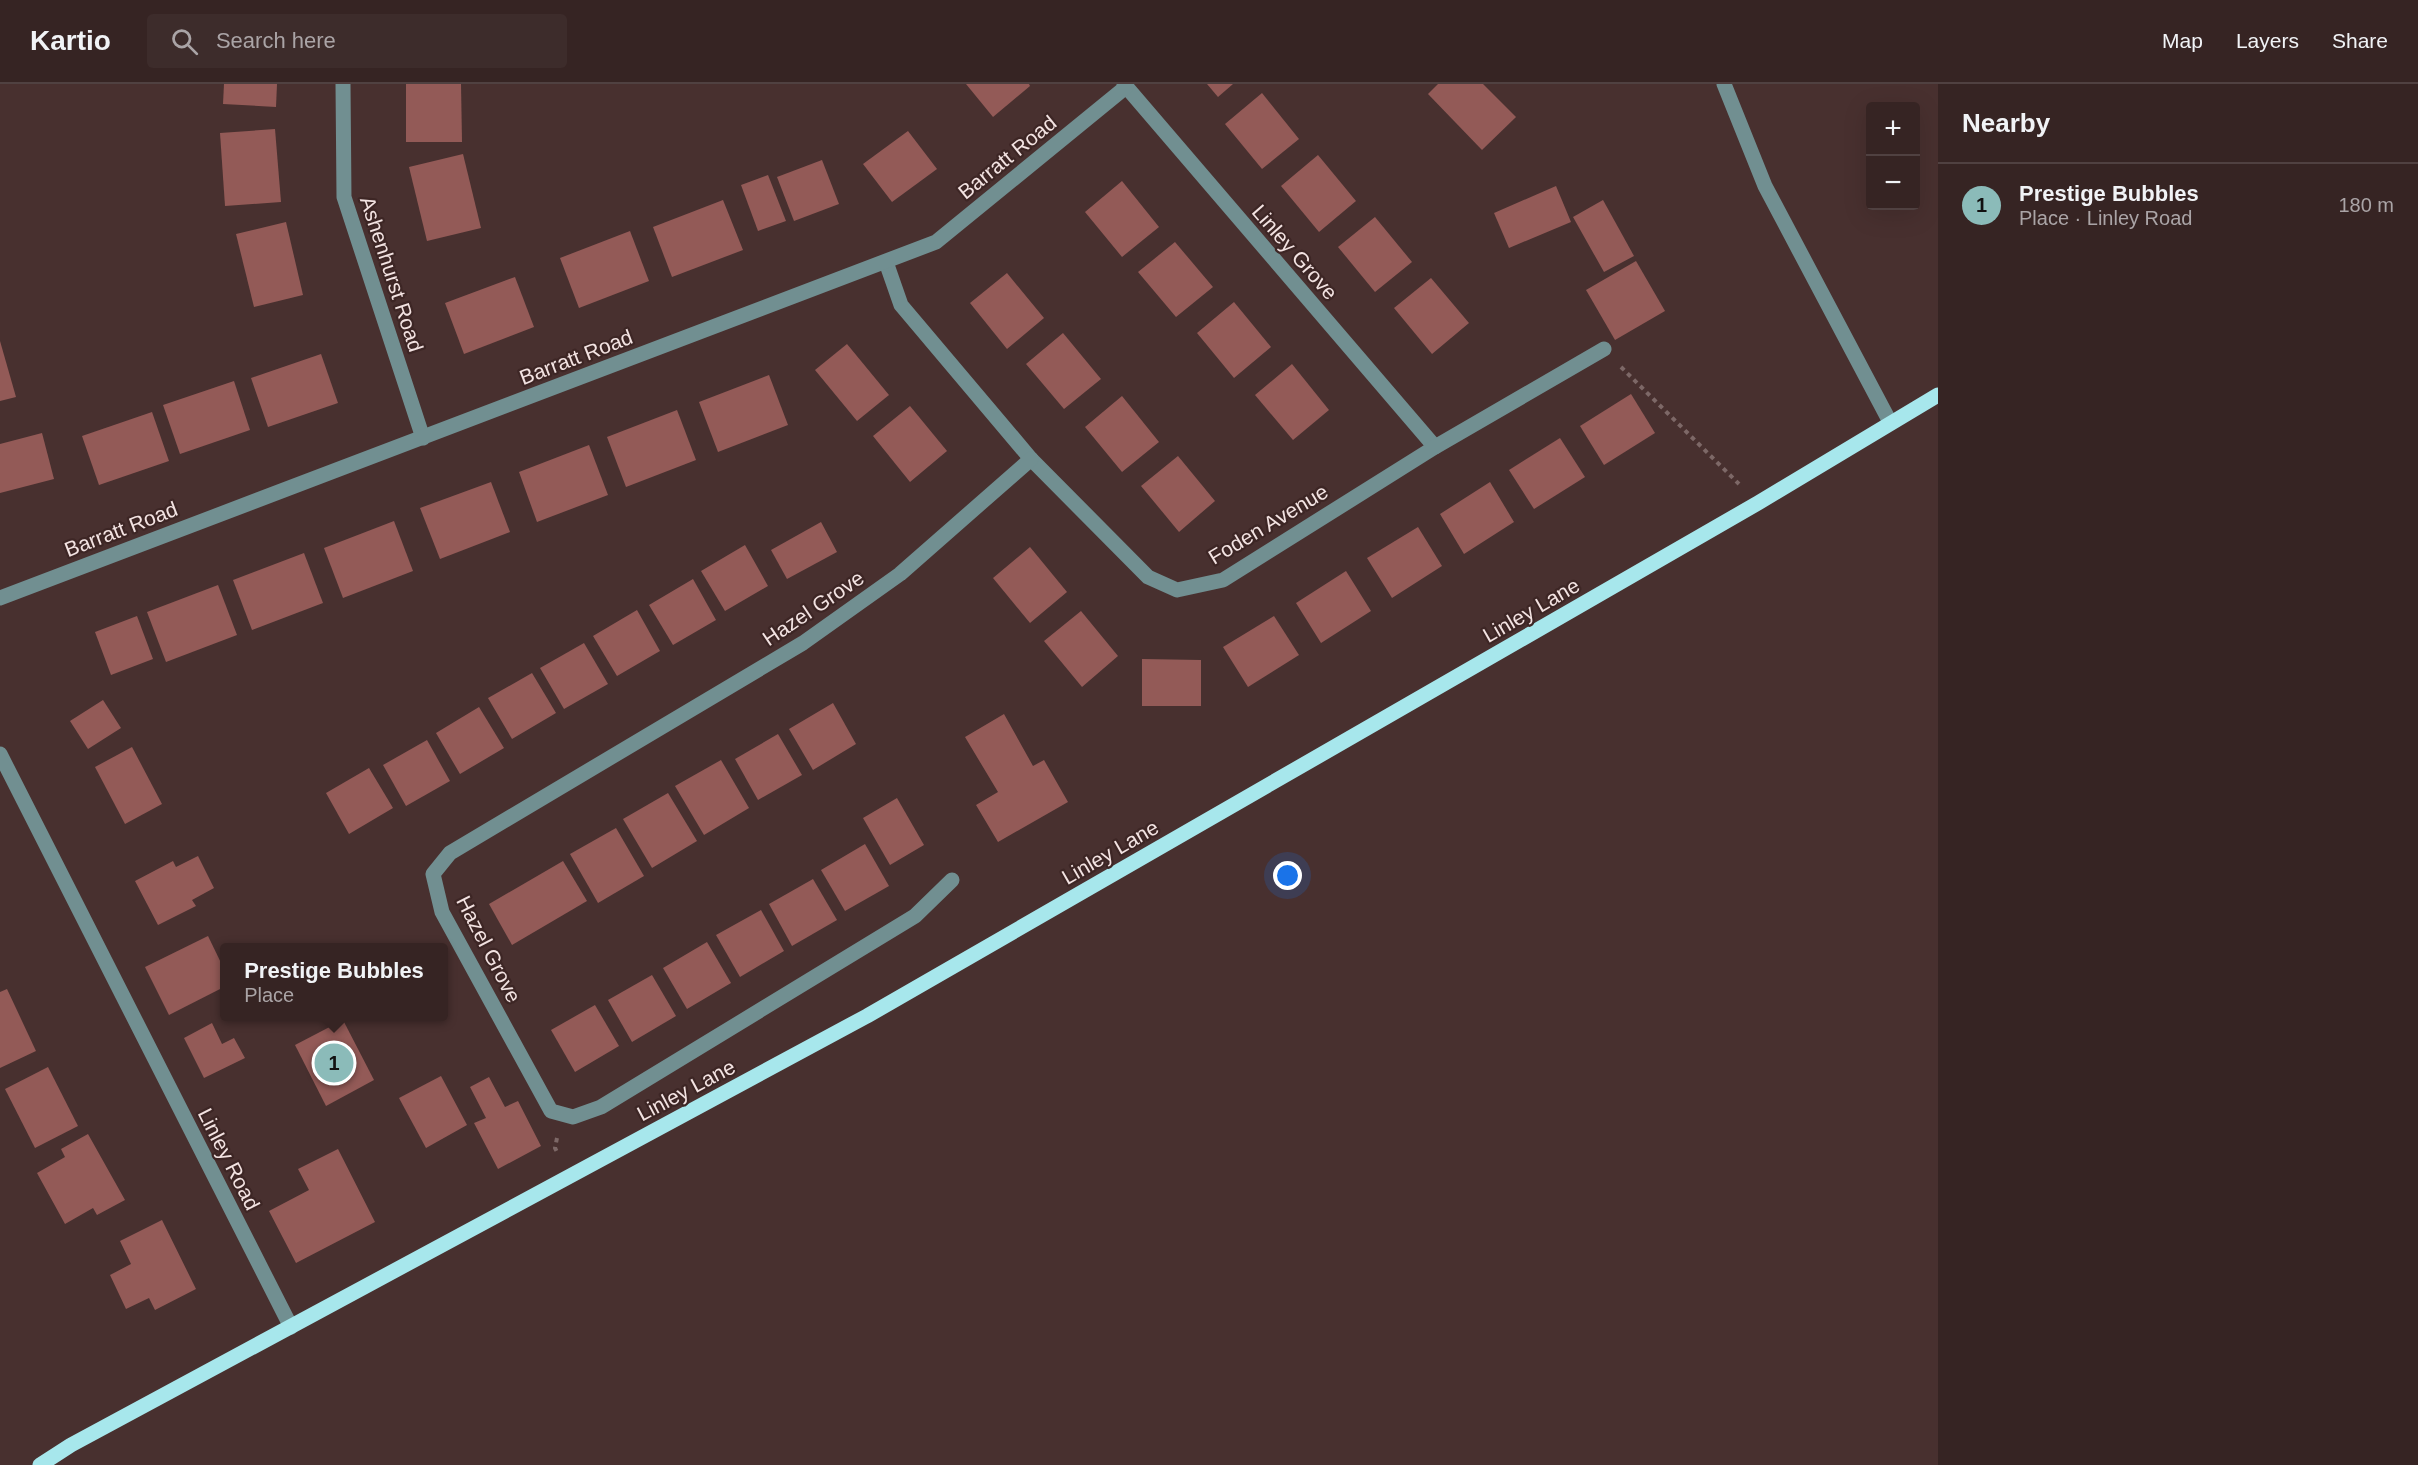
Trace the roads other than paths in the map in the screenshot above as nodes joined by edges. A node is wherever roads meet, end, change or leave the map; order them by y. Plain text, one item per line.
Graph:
1 (343, 84) edge
2 (1724, 84) edge
3 (1125, 85) edge
4 (886, 262) junction
5 (1604, 349) road end
6 (1938, 395) edge
7 (1890, 422) junction
8 (423, 438) junction
9 (1435, 447) junction
10 (1031, 459) junction
11 (0, 598) edge
12 (0, 754) edge
13 (952, 880) dead end
14 (291, 1328) junction
15 (40, 1465) edge

1 - 8 street, Ashenhurst Road
2 - 7 street
3 - 4 street, Barratt Road
3 - 9 street, Linley Grove
4 - 8 street, Barratt Road
4 - 10 street, Foden Avenue
5 - 9 street, Foden Avenue
6 - 7 main road, Linley Lane
7 - 14 main road, Linley Lane
8 - 11 street, Barratt Road
9 - 10 street, Foden Avenue
10 - 13 street, Hazel Grove
12 - 14 street, Linley Road
14 - 15 main road

